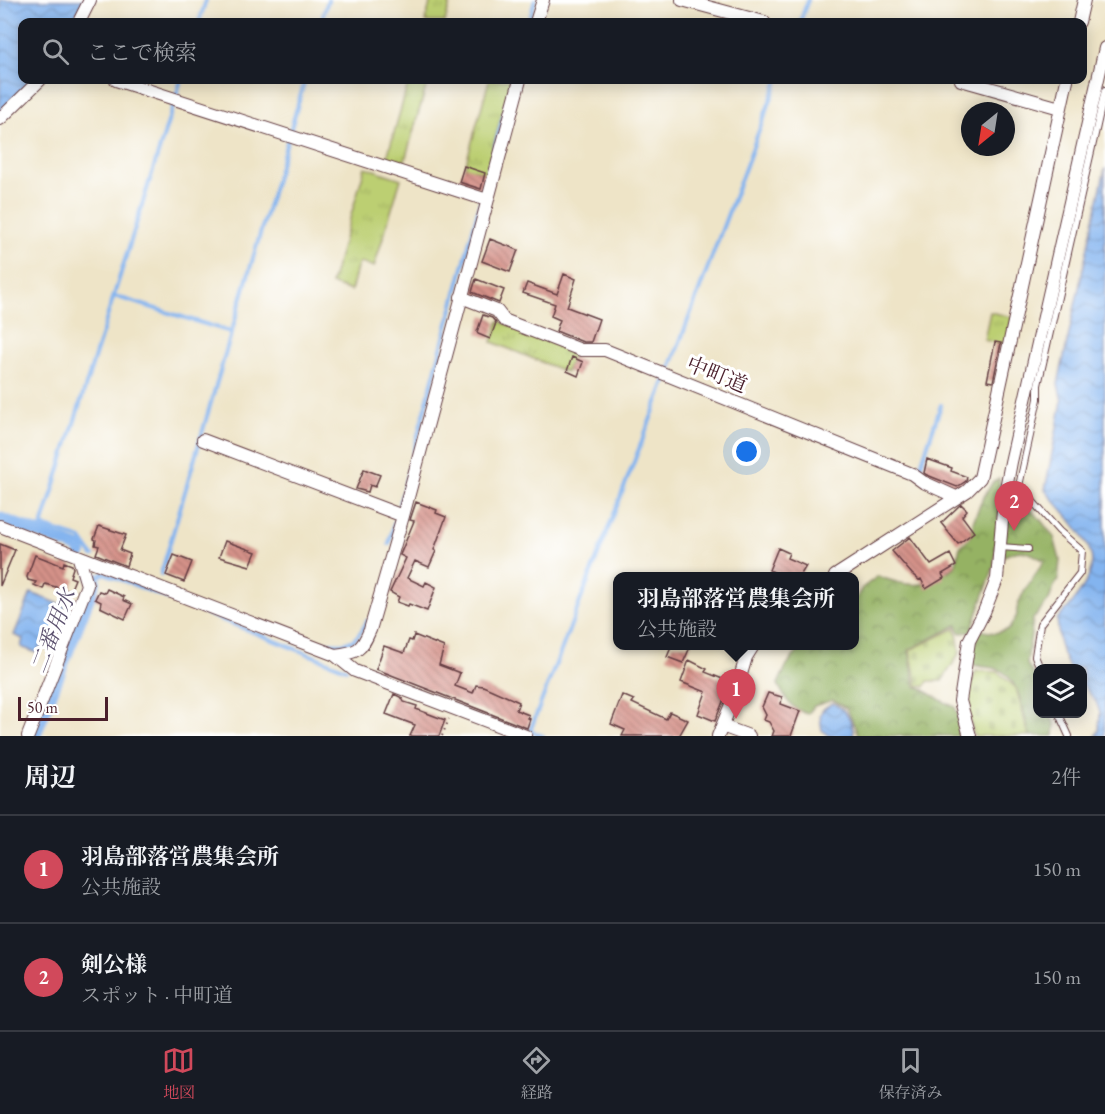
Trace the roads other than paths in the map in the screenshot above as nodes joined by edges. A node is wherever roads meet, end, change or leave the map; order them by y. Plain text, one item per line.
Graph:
1 (90, 0) edge
2 (543, 0) edge
3 (682, 0) edge
4 (1084, 0) edge
5 (81, 18) edge
6 (537, 18) edge
7 (749, 18) edge
8 (1080, 18) edge
9 (1105, 48) edge
10 (36, 84) edge
11 (129, 84) edge
12 (519, 84) edge
13 (975, 84) edge
14 (1065, 84) edge
15 (1105, 90) edge
16 (1060, 108) junction
17 (0, 119) edge
18 (483, 199) junction
19 (461, 297) junction
20 (203, 440) dead end
21 (956, 497) junction
22 (403, 516) junction
23 (0, 526) edge
24 (1000, 547) junction
25 (1028, 549) dead end
26 (79, 558) junction
27 (841, 572) edge
28 (750, 650) edge
29 (335, 655) junction
30 (1038, 664) edge
31 (1061, 718) edge
32 (722, 729) edge
33 (28, 736) edge
34 (526, 736) edge
35 (749, 736) edge
36 (969, 736) edge
37 (1069, 736) edge

1 - 5 street
2 - 6 street
3 - 7 street
4 - 8 street
9 - 24 street
10 - 17 street
11 - 18 street
12 - 18 street
13 - 16 street
14 - 16 street
15 - 30 lane
16 - 21 street
18 - 19 street
19 - 21 street, 中町道
19 - 22 street
20 - 22 street
21 - 27 street
22 - 29 street
23 - 26 street
24 - 25 lane
24 - 36 street
26 - 29 street
26 - 33 street
28 - 32 street
29 - 34 street
31 - 37 lane
32 - 35 street

